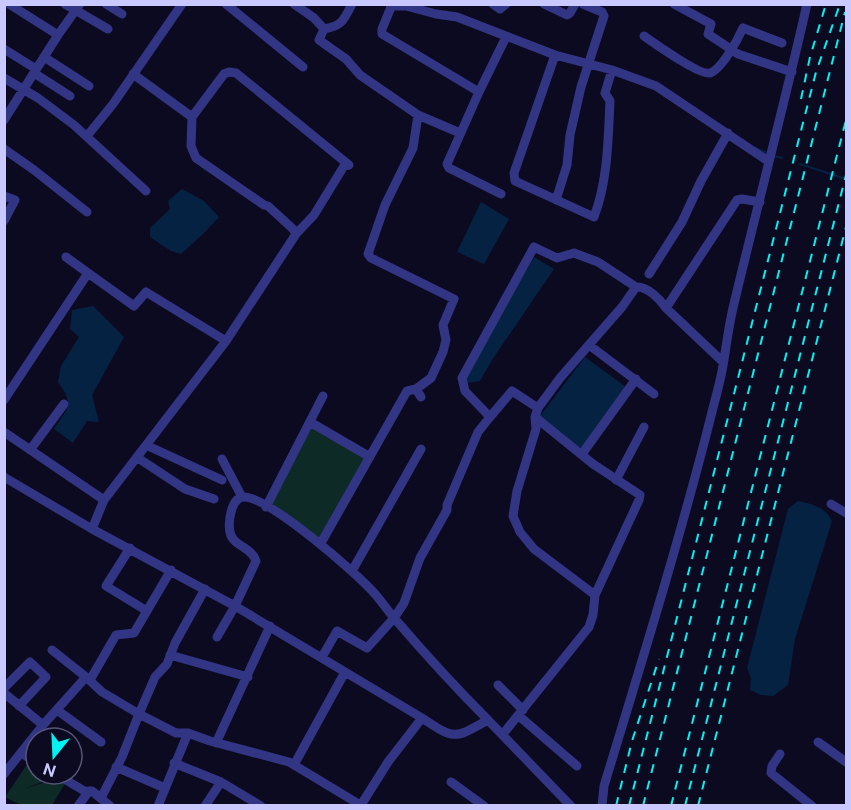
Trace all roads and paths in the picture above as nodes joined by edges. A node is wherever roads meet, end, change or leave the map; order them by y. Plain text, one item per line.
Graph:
1 (9, 4) edge
2 (64, 4) edge
3 (106, 4) edge
4 (182, 4) edge
5 (226, 4) edge
6 (294, 4) edge
7 (352, 4) edge
8 (493, 4) edge
9 (506, 4) edge
10 (544, 4) edge
11 (575, 4) edge
12 (584, 4) edge
13 (674, 4) edge
14 (697, 4) edge
15 (390, 5) edge
16 (806, 5) edge
17 (78, 8) edge
18 (122, 14) dead end
19 (693, 16) junction
20 (108, 29) dead end
21 (324, 29) junction
22 (58, 35) junction
23 (644, 36) dead end
24 (506, 37) junction
25 (782, 43) dead end
26 (4, 49) edge
27 (733, 51) junction
28 (555, 54) junction
29 (44, 57) junction
30 (587, 64) junction
31 (303, 67) dead end
32 (612, 70) junction
33 (35, 71) junction
34 (792, 72) junction
35 (133, 74) junction
36 (4, 78) edge
37 (89, 86) dead end
38 (23, 90) junction
39 (478, 92) junction
40 (70, 96) dead end
41 (418, 115) junction
42 (192, 117) junction
43 (4, 120) edge
44 (728, 133) junction
45 (460, 134) junction
46 (87, 136) junction
47 (4, 149) edge
48 (768, 161) junction
49 (146, 190) dead end
50 (501, 194) dead end
51 (4, 196) edge
52 (556, 200) junction
53 (760, 201) junction
54 (87, 212) dead end
55 (4, 221) edge
56 (296, 234) junction
57 (66, 257) dead end
58 (88, 273) junction
59 (649, 274) dead end
60 (636, 287) junction
61 (666, 308) junction
62 (226, 341) junction
63 (589, 345) junction
64 (723, 362) junction
65 (636, 379) junction
66 (654, 394) dead end
67 (323, 396) dead end
68 (4, 400) edge
69 (64, 404) dead end
70 (537, 412) junction
71 (490, 417) junction
72 (310, 422) junction
73 (644, 427) dead end
74 (6, 436) edge
75 (148, 446) junction
76 (421, 449) dead end
77 (30, 450) junction
78 (582, 454) junction
79 (370, 457) junction
80 (138, 458) junction
81 (222, 459) dead end
82 (4, 477) edge
83 (222, 480) dead end
84 (616, 480) junction
85 (242, 497) junction
86 (214, 499) dead end
87 (105, 500) junction
88 (831, 504) dead end
89 (266, 507) junction
90 (846, 513) edge
91 (92, 529) junction
92 (321, 543) junction
93 (130, 548) junction
94 (171, 570) junction
95 (352, 572) junction
96 (205, 589) junction
97 (595, 595) junction
98 (235, 606) junction
99 (147, 610) junction
100 (394, 618) junction
101 (270, 626) junction
102 (217, 637) dead end
103 (52, 650) dead end
104 (170, 655) junction
105 (322, 657) junction
106 (345, 672) junction
107 (248, 677) junction
108 (88, 679) junction
109 (498, 686) dead end
110 (4, 688) edge
111 (4, 693) edge
112 (19, 706) junction
113 (57, 710) junction
114 (521, 713) junction
115 (139, 714) junction
116 (422, 717) junction
117 (488, 720) junction
118 (43, 725) junction
119 (188, 733) junction
120 (503, 734) junction
121 (101, 742) dead end
122 (818, 742) dead end
123 (216, 743) junction
124 (21, 753) junction
125 (780, 754) dead end
126 (24, 755) edge
127 (846, 762) edge
128 (174, 763) junction
129 (294, 765) junction
130 (577, 766) dead end
131 (116, 767) junction
132 (4, 774) edge
133 (221, 782) junction
134 (451, 782) dead end
135 (76, 786) edge
136 (165, 788) junction
137 (86, 792) junction
138 (101, 798) junction
139 (362, 805) edge
140 (571, 805) edge
141 (78, 806) edge
142 (111, 806) edge
143 (158, 806) edge
144 (205, 806) edge
145 (261, 806) edge
146 (484, 806) edge
147 (602, 806) edge
148 (812, 806) edge

1 - 22 street
2 - 17 street
3 - 18 street
4 - 35 street
5 - 31 street
6 - 21 street
7 - 21 street
8 - 9 street
10 - 11 street
12 - 30 street
13 - 19 street
14 - 19 street
15 - 24 street
15 - 39 street
16 - 34 street
17 - 20 street
17 - 22 street
19 - 27 street
21 - 41 street
22 - 29 street
23 - 27 street
24 - 28 street
24 - 39 street
25 - 27 street
26 - 33 street
27 - 34 street
28 - 30 street
28 - 52 street
29 - 33 street
29 - 37 street
30 - 32 street
30 - 52 street
32 - 44 street
32 - 52 street
33 - 38 street
33 - 40 street
34 - 48 street
35 - 42 street
35 - 46 street
36 - 38 street
38 - 43 street
38 - 46 street
39 - 45 street
41 - 45 street
41 - 79 street
42 - 56 street
42 - 56 street
44 - 48 street
44 - 59 street
45 - 50 street
46 - 49 street
47 - 54 street
48 - 53 street
51 - 55 street
53 - 61 street
53 - 64 street
56 - 62 street
57 - 58 street
58 - 62 street
58 - 68 street
60 - 61 street
60 - 63 street
60 - 71 street
61 - 64 street
62 - 75 street
63 - 65 street
63 - 70 street
64 - 147 street
65 - 66 street
65 - 78 street
67 - 72 street
69 - 77 street
70 - 71 street
70 - 78 street
70 - 97 street
71 - 100 street
72 - 79 street
72 - 89 street
73 - 84 street
74 - 77 street
75 - 80 street
75 - 83 street
76 - 95 street
77 - 87 street
78 - 84 street
79 - 92 street
80 - 86 street
80 - 87 street
81 - 85 street
82 - 91 street
84 - 97 street
85 - 89 street
85 - 98 street
87 - 91 street
88 - 90 street
89 - 92 street
91 - 93 street
92 - 95 street
93 - 94 street
93 - 99 street
94 - 96 street
94 - 99 street
95 - 100 street
96 - 98 street
96 - 104 street
97 - 114 street
98 - 101 street
98 - 102 street
99 - 108 street
100 - 105 street
100 - 117 street
101 - 105 street
101 - 107 street
103 - 108 street
104 - 107 street
104 - 115 street
105 - 106 street
106 - 116 street
106 - 129 street
107 - 123 street
108 - 113 street
108 - 115 street
109 - 114 street
110 - 112 street
111 - 112 street
112 - 118 street
113 - 118 street
113 - 121 street
114 - 120 street
114 - 130 street
115 - 119 street
115 - 131 street
116 - 117 street
116 - 139 street
117 - 120 street
118 - 124 street
119 - 123 street
119 - 128 street
120 - 140 street
122 - 127 street
123 - 129 street
124 - 126 street
124 - 132 street
125 - 148 street
128 - 133 street
128 - 136 street
129 - 139 street
131 - 136 street
131 - 138 street
133 - 144 street
133 - 145 street
134 - 146 street
135 - 137 street
136 - 143 street
137 - 138 street
137 - 141 street
138 - 142 street

